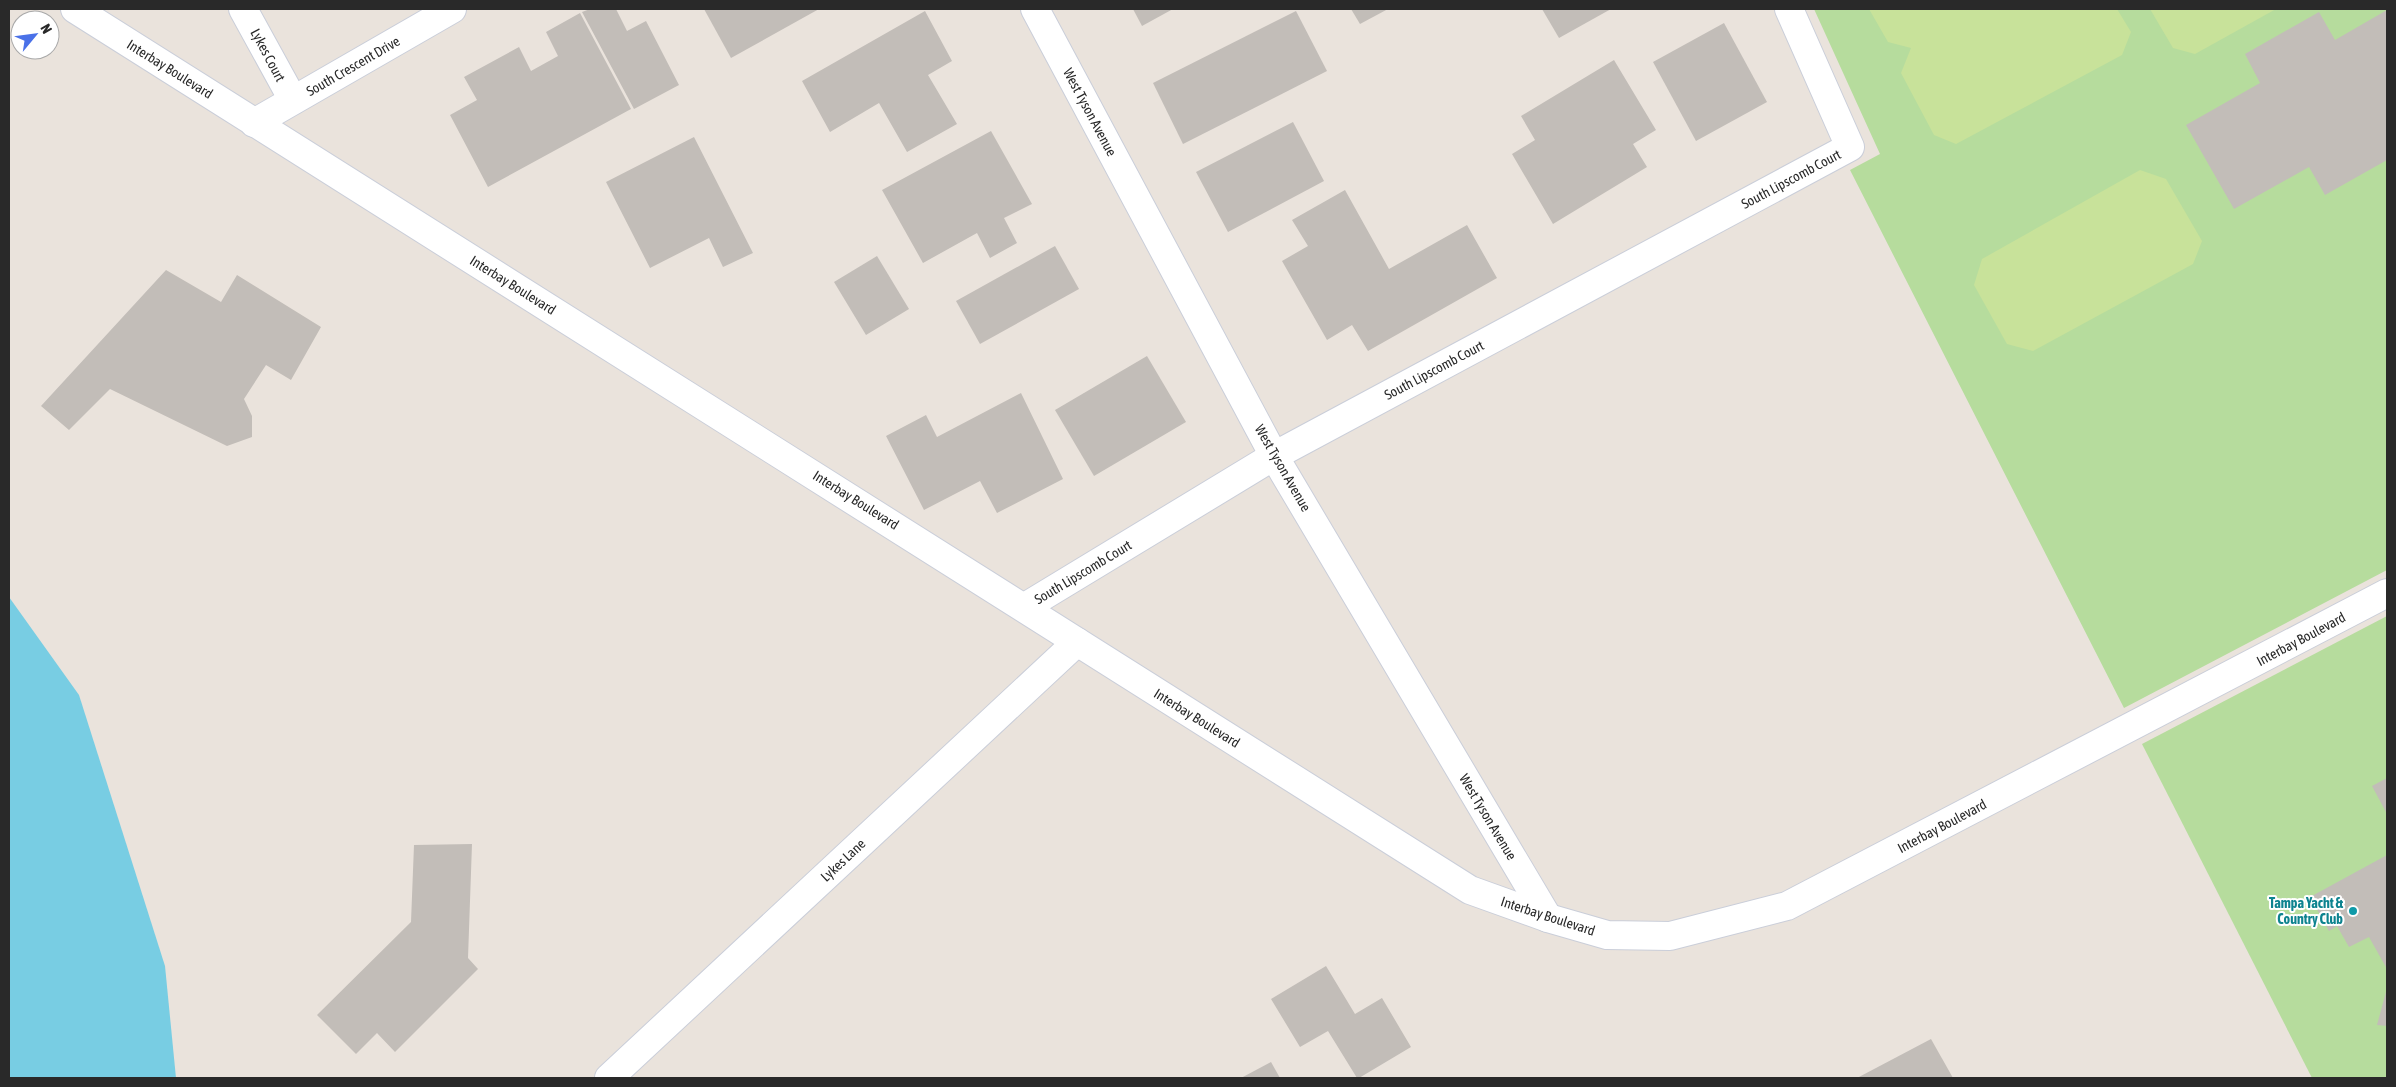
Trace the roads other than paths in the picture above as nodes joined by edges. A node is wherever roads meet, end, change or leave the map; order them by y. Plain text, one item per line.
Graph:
1 (75, 9) edge
2 (243, 9) edge
3 (452, 9) edge
4 (1034, 9) edge
5 (1789, 9) edge
6 (293, 100) junction
7 (254, 123) junction
8 (1274, 456) junction
9 (2387, 593) edge
10 (1026, 607) junction
11 (1077, 642) junction
12 (1548, 918) junction
13 (609, 1078) edge

1 - 7 street, Interbay Boulevard
2 - 6 street, Lykes Court
3 - 6 street, South Crescent Drive
4 - 8 street, West Tyson Avenue
5 - 8 street, South Lipscomb Court
6 - 7 street, South Crescent Drive
7 - 10 street, Interbay Boulevard
8 - 10 street, South Lipscomb Court
8 - 12 street, West Tyson Avenue
9 - 12 street, Interbay Boulevard
10 - 11 street, Interbay Boulevard
11 - 12 street, Interbay Boulevard
11 - 13 street, Lykes Lane

